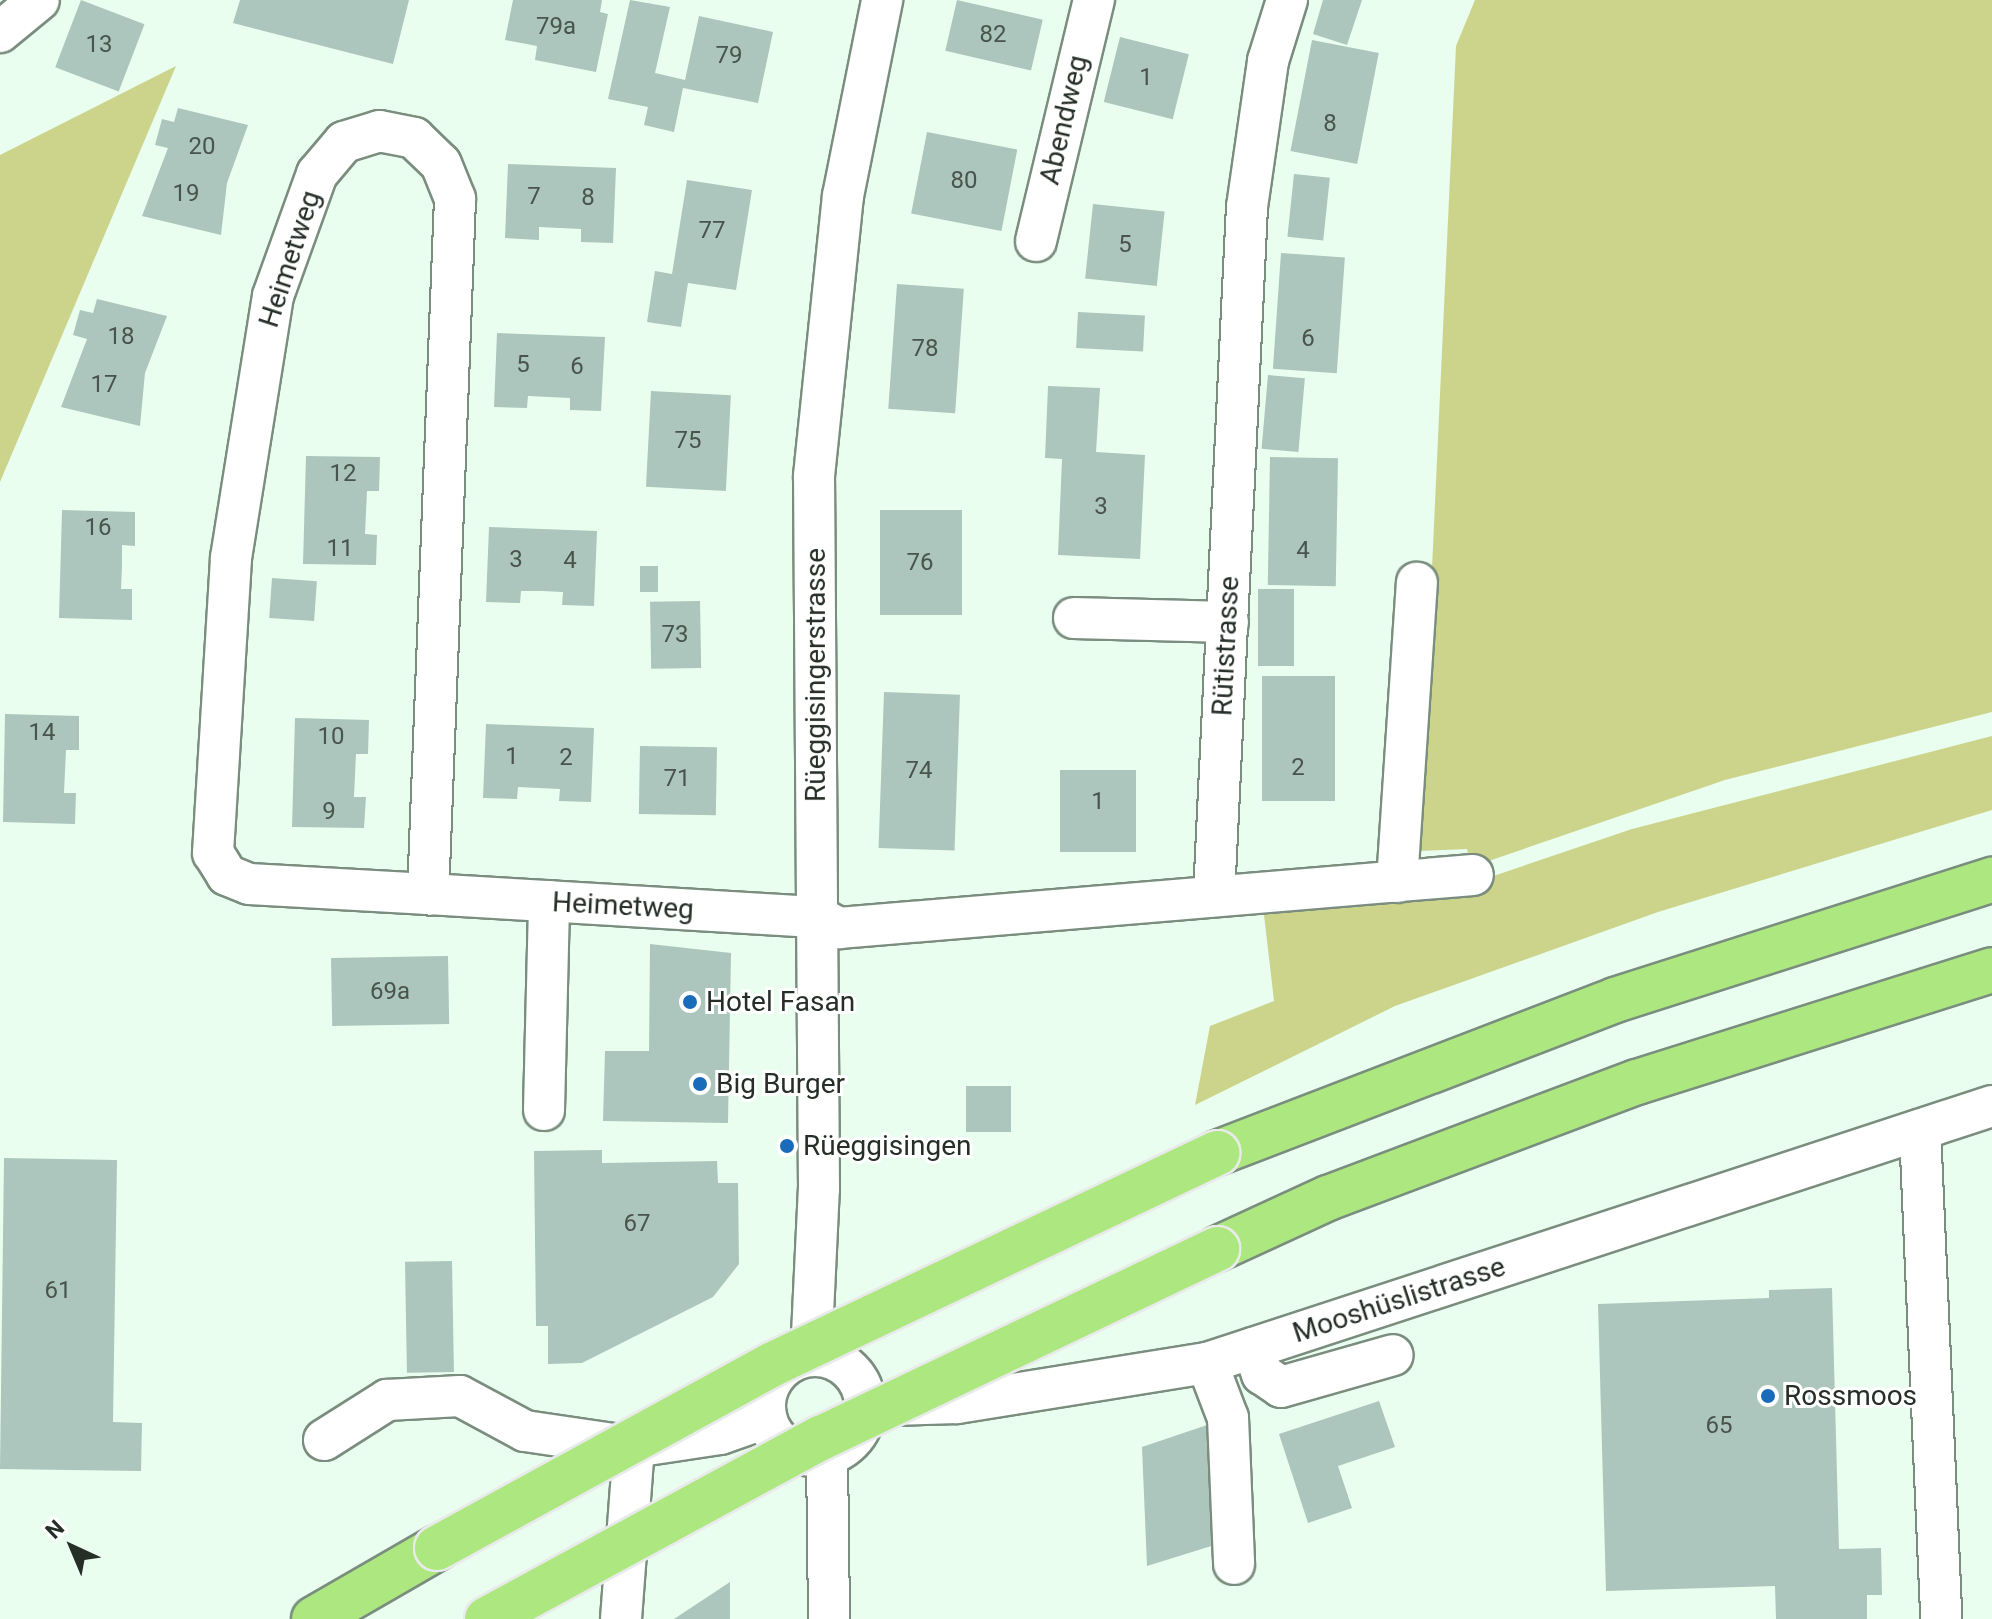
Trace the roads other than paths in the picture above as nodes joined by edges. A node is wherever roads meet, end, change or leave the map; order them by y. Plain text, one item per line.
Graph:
1 (39, 0) edge
2 (882, 0) edge
3 (1094, 0) edge
4 (1287, 0) edge
5 (0, 32) edge
6 (1036, 241) dead end
7 (1417, 583) dead end
8 (1074, 618) dead end
9 (1228, 622) junction
10 (1473, 875) dead end
11 (1992, 880) edge
12 (1397, 882) junction
13 (428, 894) junction
14 (1214, 896) junction
15 (549, 901) junction
16 (818, 917) junction
17 (1992, 970) edge
18 (1992, 1106) edge
19 (544, 1110) dead end
20 (1920, 1130) junction
21 (1253, 1348) junction
22 (1393, 1355) dead end
23 (811, 1356) junction
24 (1207, 1363) junction
25 (865, 1404) junction
26 (766, 1418) junction
27 (324, 1440) dead end
28 (634, 1447) junction
29 (827, 1454) junction
30 (1234, 1564) dead end
31 (314, 1619) edge
32 (487, 1619) edge
33 (621, 1619) edge
34 (829, 1619) edge
35 (1941, 1619) edge

1 - 5 street
2 - 16 street, Rüeggisingerstrasse
3 - 6 street, Abendweg
4 - 9 street, Rütistrasse
7 - 12 street
8 - 9 street
9 - 14 street, Rütistrasse
10 - 12 street
11 - 31 highway, bridge
12 - 14 street
13 - 13 street, Heimetweg
13 - 15 street, Heimetweg
14 - 16 street
15 - 16 street, Heimetweg
15 - 19 street
16 - 23 street, Rüeggisingerstrasse
17 - 32 highway, bridge
18 - 20 street, Mooshüslistrasse
20 - 21 street, Mooshüslistrasse
20 - 35 street
21 - 22 street
21 - 24 street, Mooshüslistrasse
23 - 25 street
23 - 26 street
24 - 25 street, Mooshüslistrasse
24 - 30 street
25 - 29 street
26 - 28 street
26 - 29 street
27 - 28 street
28 - 33 street
29 - 34 street

